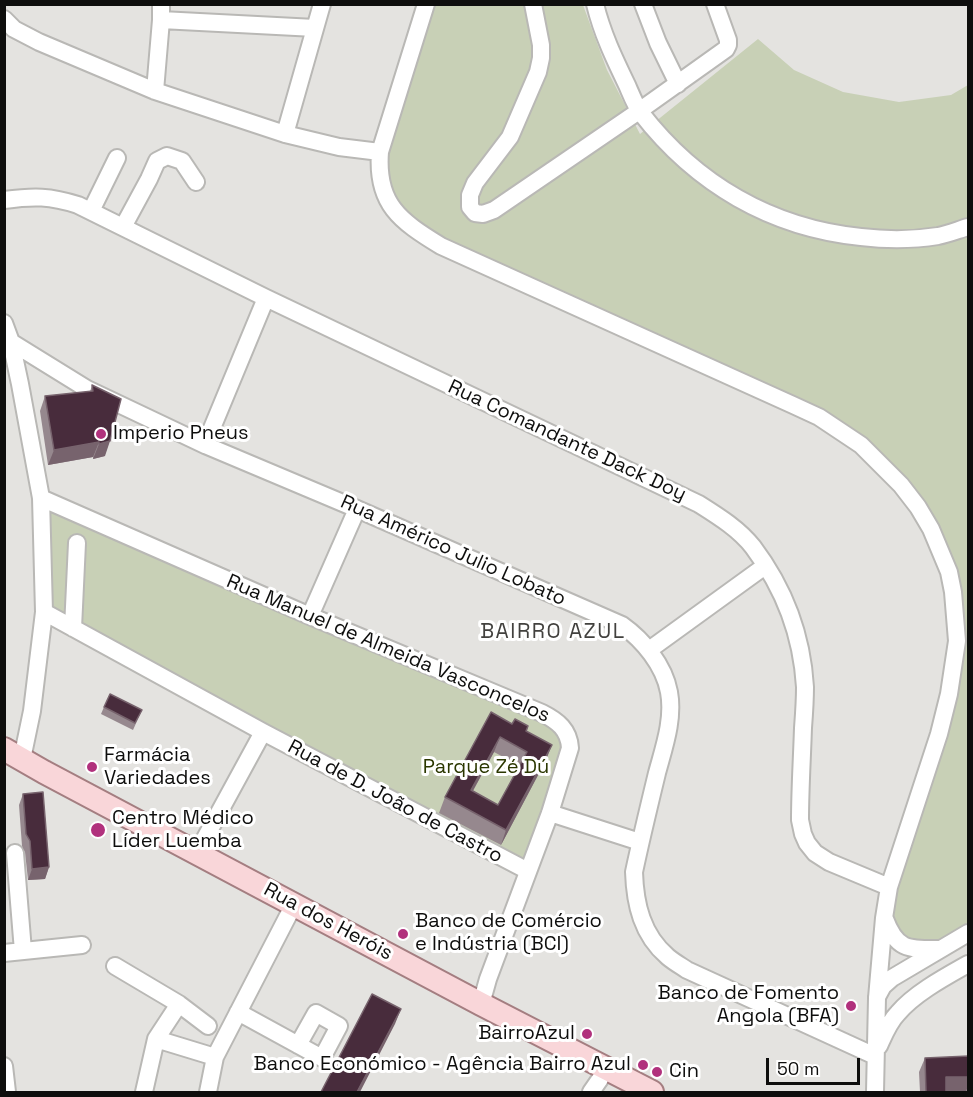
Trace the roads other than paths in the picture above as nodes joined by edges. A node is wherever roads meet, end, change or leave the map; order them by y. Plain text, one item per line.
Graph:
1 (322, 4) edge
2 (426, 4) edge
3 (533, 4) edge
4 (595, 4) edge
5 (643, 4) edge
6 (715, 4) edge
7 (161, 12) edge
8 (4, 19) edge
9 (315, 28) junction
10 (678, 84) junction
11 (155, 91) junction
12 (639, 111) junction
13 (285, 134) junction
14 (381, 152) junction
15 (117, 158) dead end
16 (196, 182) dead end
17 (4, 200) edge
18 (91, 211) junction
19 (123, 227) junction
20 (969, 227) edge
21 (266, 298) junction
22 (4, 323) edge
23 (11, 342) junction
24 (42, 361) junction
25 (20, 384) junction
26 (205, 445) junction
27 (41, 498) junction
28 (357, 509) junction
29 (77, 543) dead end
30 (765, 566) junction
31 (44, 612) junction
32 (310, 616) junction
33 (73, 628) junction
34 (649, 650) junction
35 (263, 732) junction
36 (10, 756) edge
37 (550, 813) junction
38 (640, 842) junction
39 (197, 852) junction
40 (15, 853) dead end
41 (528, 871) junction
42 (889, 887) junction
43 (290, 912) junction
44 (884, 918) junction
45 (969, 933) edge
46 (82, 945) dead end
47 (942, 949) junction
48 (23, 951) junction
49 (4, 953) edge
50 (922, 960) junction
51 (969, 964) edge
52 (115, 966) dead end
53 (936, 983) junction
54 (877, 998) junction
55 (179, 1004) junction
56 (481, 1004) junction
57 (238, 1012) junction
58 (208, 1026) dead end
59 (156, 1039) junction
60 (298, 1045) dead end
61 (875, 1056) junction
62 (215, 1057) junction
63 (4, 1066) edge
64 (596, 1085) edge
65 (7, 1092) edge
66 (144, 1092) edge
67 (208, 1092) edge
68 (627, 1092) edge
69 (652, 1092) edge
70 (875, 1092) edge

1 - 9 street
2 - 14 street
3 - 12 street
4 - 12 street
5 - 10 street
6 - 10 street
7 - 9 street
7 - 11 street
8 - 11 street
9 - 13 street
10 - 12 street
11 - 13 street
12 - 20 street
13 - 14 street
14 - 42 street
15 - 18 street
16 - 19 street
17 - 18 street, Rua Comandante Dack Doy
18 - 19 street, Rua Comandante Dack Doy
19 - 21 street, Rua Comandante Dack Doy
21 - 26 street
21 - 30 street, Rua Comandante Dack Doy
22 - 23 street
23 - 24 street, Rua Américo Julio Lobato
23 - 25 street
24 - 25 street
24 - 26 street, Rua Américo Julio Lobato
25 - 27 street
26 - 28 street, Rua Américo Julio Lobato
27 - 31 street
27 - 32 street, Rua Manuel de Almeida Vasconcelos
28 - 32 street
28 - 34 street, Rua Américo Julio Lobato
29 - 33 street
30 - 34 street
30 - 42 street, Rua Comandante Dack Doy
31 - 33 street, Rua de D. João de Castro
31 - 36 street
32 - 37 street, Rua Manuel de Almeida Vasconcelos
33 - 35 street, Rua de D. João de Castro
34 - 38 street, Rua Américo Julio Lobato
35 - 39 street
35 - 41 street, Rua de D. João de Castro
36 - 39 main road, Rua dos Heróis
36 - 43 main road, Rua dos Heróis
37 - 38 street
37 - 41 street, Rua Manuel de Almeida Vasconcelos
38 - 61 street, Rua Américo Julio Lobato
39 - 56 main road, Rua dos Heróis
40 - 48 street
41 - 56 street, Rua Manuel de Almeida Vasconcelos
42 - 44 street
43 - 57 street
43 - 64 main road, Rua dos Heróis
44 - 47 street
44 - 54 street
45 - 47 street
46 - 48 street
47 - 50 street
48 - 49 street
50 - 53 street
50 - 54 street
51 - 53 street
52 - 55 street
53 - 61 street
54 - 61 street
55 - 58 street
55 - 59 street
56 - 69 main road, Rua dos Heróis
57 - 60 street
57 - 62 street
59 - 62 street
59 - 66 street
61 - 70 street
62 - 67 street
63 - 65 street
64 - 68 main road, Rua dos Heróis

